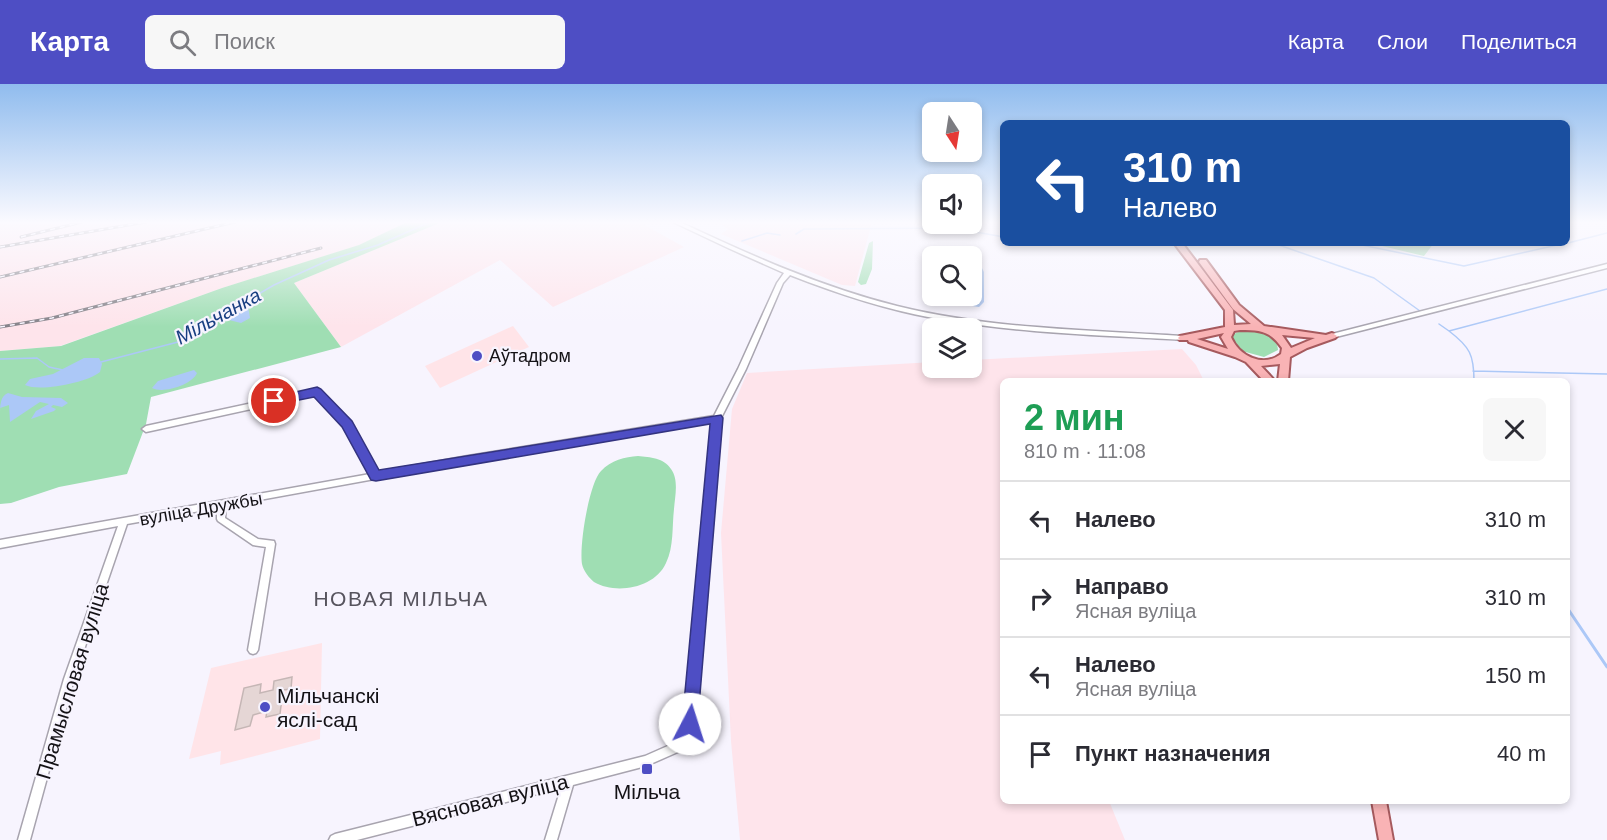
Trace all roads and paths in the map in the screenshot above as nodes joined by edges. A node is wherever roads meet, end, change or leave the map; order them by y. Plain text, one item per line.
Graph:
1 (751, 257) edge
2 (1189, 257) edge
3 (1197, 257) edge
4 (1607, 266) edge
5 (787, 274) junction
6 (1230, 330) junction
7 (1266, 330) junction
8 (1332, 336) junction
9 (1183, 338) junction
10 (1239, 355) junction
11 (1286, 356) junction
12 (1248, 360) junction
13 (1267, 378) edge
14 (1283, 378) edge
15 (717, 418) junction
16 (146, 429) dead end
17 (376, 476) junction
18 (222, 505) junction
19 (123, 523) junction
20 (0, 544) edge
21 (253, 650) dead end
22 (569, 781) junction
23 (1380, 804) edge
24 (24, 840) edge
25 (335, 840) edge
26 (551, 840) edge
27 (1386, 840) edge

1 - 5 street
2 - 6 main road
3 - 7 main road
4 - 8 street
5 - 9 street
5 - 15 street
6 - 7 main road
6 - 9 main road
6 - 10 main road
7 - 8 main road
7 - 11 main road
8 - 11 main road
9 - 10 main road
10 - 12 main road
11 - 12 main road
11 - 14 main road
12 - 13 main road
15 - 17 street, вуліца Дружбы
15 - 22 street, Вясновая вуліца
16 - 17 street
17 - 18 street, вуліца Дружбы
18 - 19 street, вуліца Дружбы
18 - 21 street
19 - 20 street, вуліца Дружбы
19 - 24 street, Прамысловая вуліца
22 - 25 street, Вясновая вуліца
22 - 26 street
23 - 27 main road

